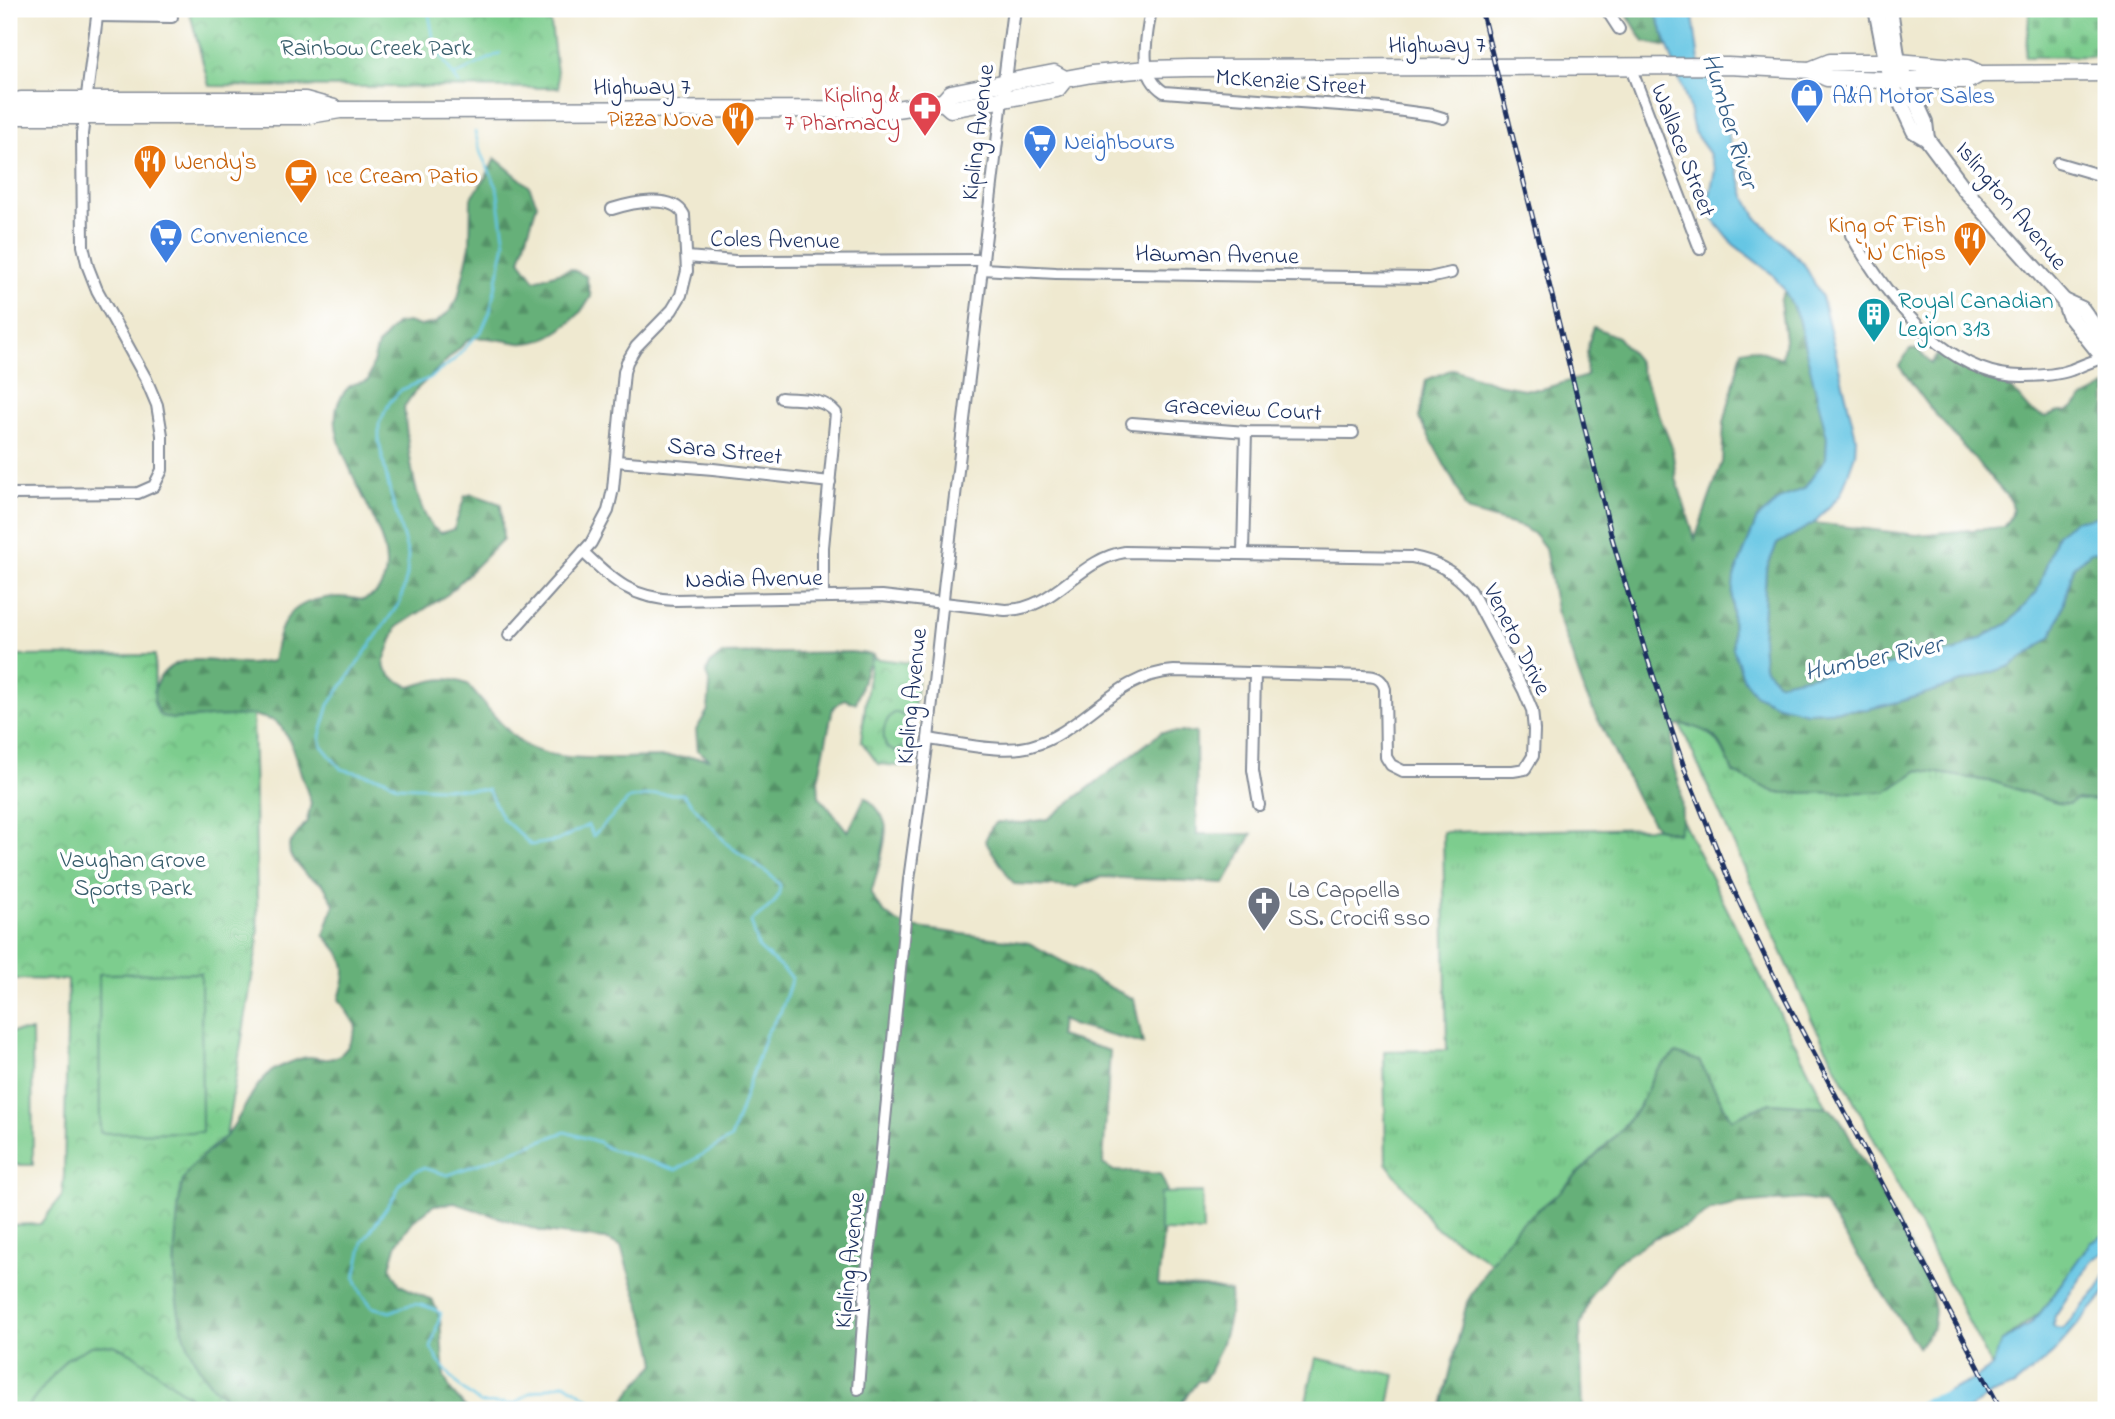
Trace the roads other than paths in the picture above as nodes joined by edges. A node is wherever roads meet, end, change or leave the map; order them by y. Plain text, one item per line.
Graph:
1 (1014, 9) edge
2 (1151, 9) edge
3 (1606, 9) edge
4 (1876, 9) edge
5 (1890, 9) edge
6 (97, 12) edge
7 (172, 17) dead end
8 (1619, 29) dead end
9 (1891, 63) junction
10 (1630, 66) junction
11 (1148, 69) junction
12 (1810, 70) junction
13 (1980, 74) junction
14 (2106, 74) edge
15 (1065, 79) junction
16 (1897, 80) junction
17 (1004, 83) junction
18 (258, 100) junction
19 (1002, 100) junction
20 (943, 102) junction
21 (9, 103) edge
22 (86, 108) junction
23 (340, 110) junction
24 (9, 114) edge
25 (241, 116) junction
26 (1443, 118) dead end
27 (2058, 163) dead end
28 (2106, 177) edge
29 (612, 209) dead end
30 (1851, 235) dead end
31 (1700, 249) dead end
32 (687, 257) junction
33 (982, 264) junction
34 (1451, 272) dead end
35 (2064, 301) junction
36 (2106, 342) edge
37 (2105, 358) edge
38 (781, 398) dead end
39 (1132, 423) dead end
40 (1246, 432) junction
41 (1353, 433) dead end
42 (616, 461) junction
43 (830, 482) junction
44 (9, 494) edge
45 (583, 552) junction
46 (1243, 553) junction
47 (823, 597) junction
48 (942, 603) junction
49 (509, 635) dead end
50 (1255, 673) junction
51 (928, 739) junction
52 (1259, 805) dead end
53 (858, 1388) dead end

1 - 17 street, Kipling Avenue
2 - 11 street
3 - 8 street
4 - 9 main road, Islington Avenue
5 - 9 main road, Islington Avenue
6 - 7 street
6 - 22 street
9 - 12 main road, Highway 7
9 - 13 main road, Highway 7
9 - 16 main road, Islington Avenue
10 - 11 main road, Highway 7
10 - 12 main road, Highway 7
10 - 31 street, Wallace Street
11 - 15 main road, Highway 7
11 - 26 street, McKenzie Street
12 - 16 main road, Highway 7
13 - 14 main road, Highway 7
13 - 16 main road, Highway 7
15 - 17 main road, Highway 7
15 - 19 main road, Highway 7
16 - 35 main road, Islington Avenue
17 - 19 street, Kipling Avenue
17 - 20 main road, Highway 7
18 - 22 main road, Highway 7
18 - 23 main road, Highway 7
18 - 25 main road
19 - 20 main road, Highway 7
19 - 33 street, Kipling Avenue
20 - 23 main road, Highway 7
21 - 22 main road, Highway 7
22 - 24 main road, Highway 7
22 - 25 main road, Highway 7
22 - 44 street
23 - 25 main road, Highway 7
27 - 28 street
29 - 32 street, Coles Avenue
30 - 37 street
32 - 33 street, Coles Avenue
32 - 42 street
33 - 34 street, Hawman Avenue
33 - 48 street, Kipling Avenue
35 - 36 main road, Islington Avenue
35 - 37 main road, Islington Avenue
38 - 43 street
39 - 40 street, Graceview Court
40 - 41 street, Graceview Court
40 - 46 street
42 - 43 street, Sara Street
42 - 45 street
43 - 47 street
45 - 47 street, Nadia Avenue
45 - 49 street
46 - 48 street, Veneto Drive
46 - 50 street, Veneto Drive
47 - 48 street, Nadia Avenue
48 - 51 street, Kipling Avenue
50 - 51 street, Veneto Drive
50 - 52 street
51 - 53 street, Kipling Avenue

